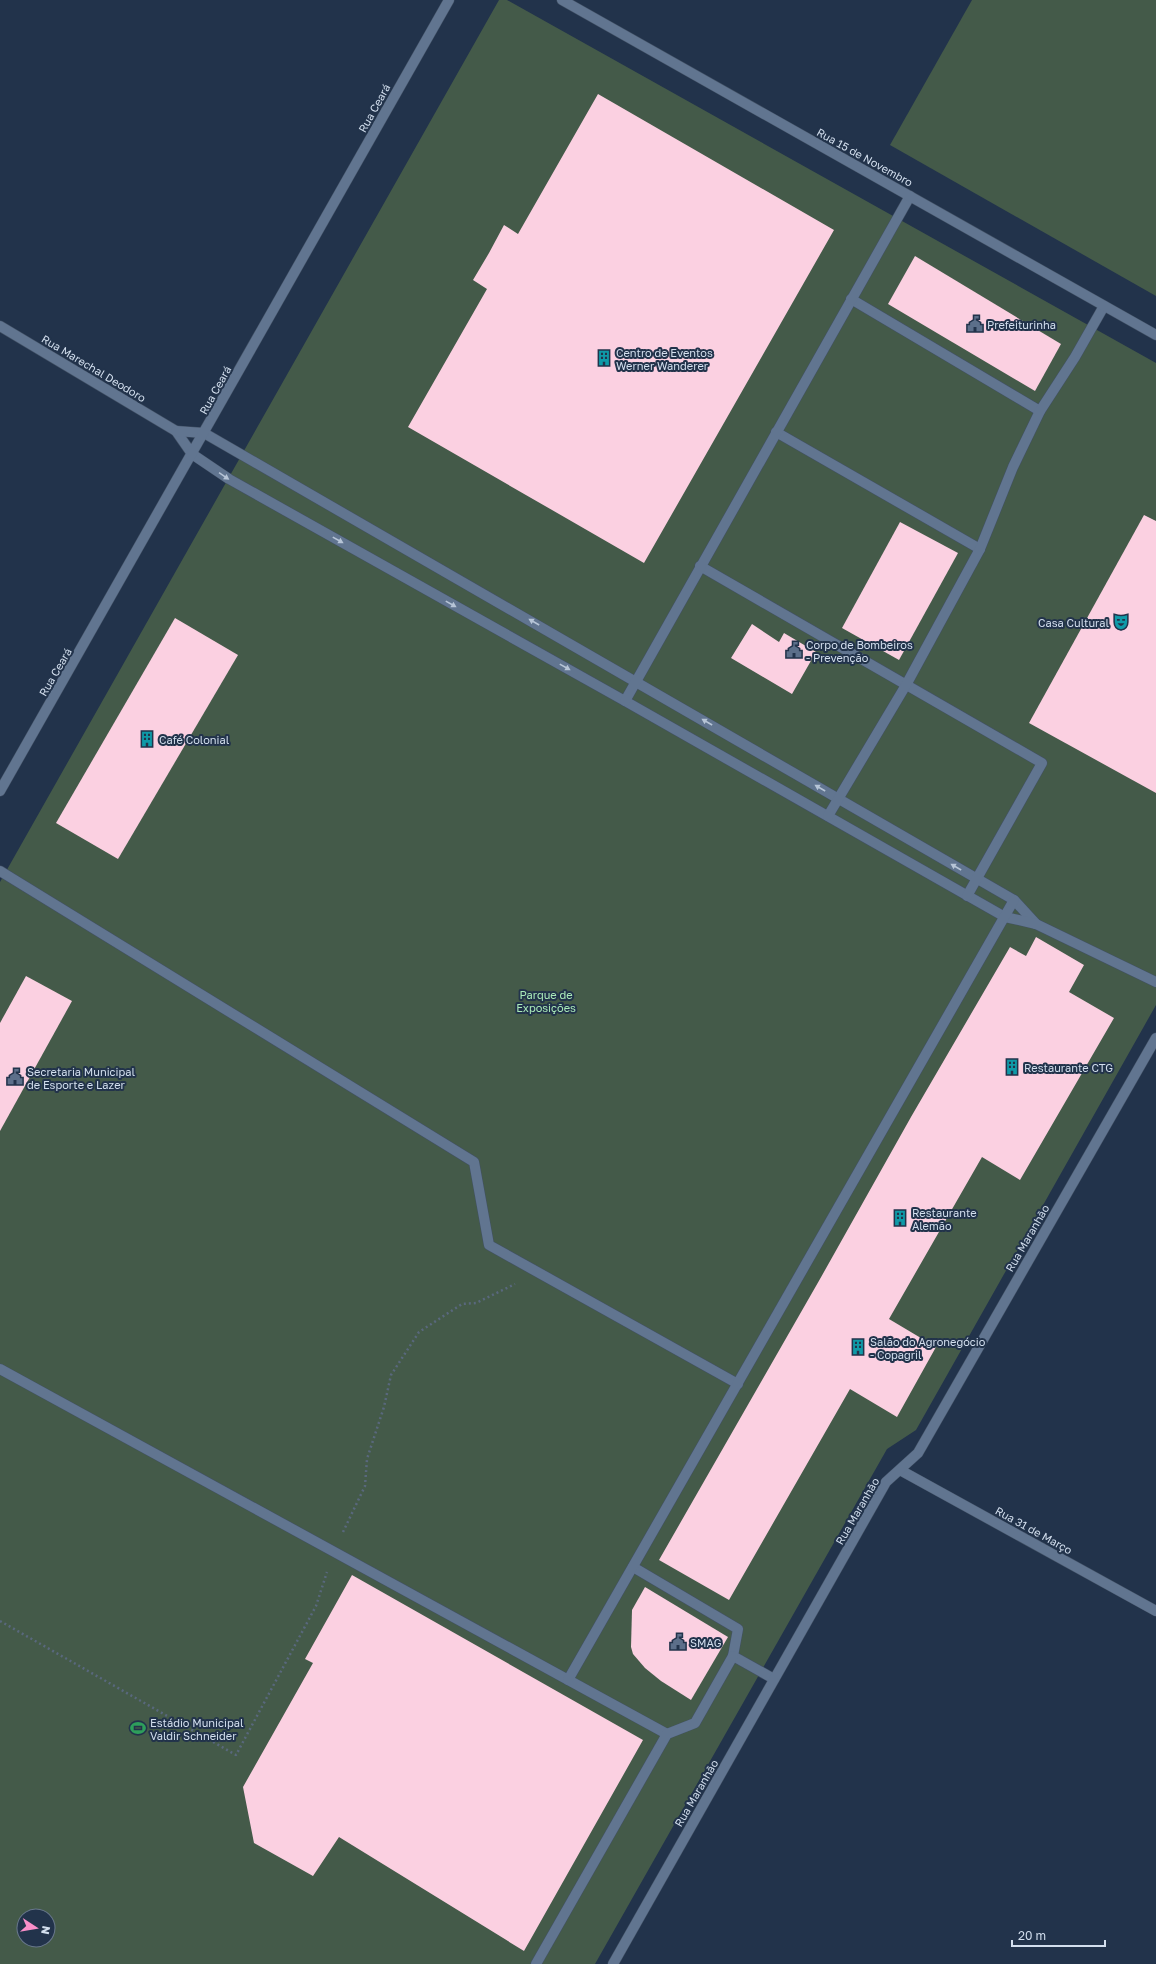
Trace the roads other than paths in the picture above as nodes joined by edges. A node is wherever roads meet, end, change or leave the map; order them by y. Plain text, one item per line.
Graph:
1 (449, 0) edge
2 (562, 0) edge
3 (910, 196) junction
4 (851, 299) junction
5 (1104, 306) junction
6 (0, 326) edge
7 (1156, 335) edge
8 (1040, 411) junction
9 (176, 431) junction
10 (776, 432) junction
11 (204, 433) junction
12 (192, 454) junction
13 (980, 549) junction
14 (700, 566) junction
15 (636, 681) junction
16 (906, 685) junction
17 (625, 700) junction
18 (0, 791) edge
19 (838, 798) junction
20 (828, 816) junction
21 (0, 871) edge
22 (977, 878) junction
23 (967, 896) junction
24 (1014, 900) junction
25 (1005, 917) junction
26 (1036, 924) junction
27 (1156, 982) edge
28 (1156, 1038) edge
29 (0, 1369) edge
30 (738, 1384) junction
31 (900, 1470) junction
32 (633, 1567) junction
33 (1156, 1611) edge
34 (733, 1656) junction
35 (774, 1679) junction
36 (568, 1680) junction
37 (667, 1734) junction
38 (536, 1964) edge
39 (613, 1964) edge

1 - 11 street, Rua Ceará
2 - 3 street, Rua 15 de Novembro
3 - 4 street
3 - 5 street, Rua 15 de Novembro
4 - 8 street
4 - 10 street
5 - 7 street, Rua 15 de Novembro
5 - 8 street
6 - 9 street, Rua Marechal Deodoro
8 - 13 street
9 - 11 street, Rua Marechal Deodoro
9 - 12 street, Rua Marechal Deodoro
10 - 13 street
10 - 14 street
11 - 12 street, Rua Ceará
15 -> 11 street
12 -> 17 street
12 - 18 street, Rua Ceará
13 - 16 street
14 - 15 street
14 - 16 street
15 - 17 street
19 -> 15 street
16 - 19 street
16 - 22 street
17 - 20 street
19 - 20 street
22 -> 19 street
20 - 23 street
21 - 30 street
22 - 23 street
22 - 24 street
23 - 25 street
24 - 25 street
24 - 26 street
25 - 26 street
25 - 30 street
26 - 27 street
28 - 31 street, Rua Maranhão
29 - 36 street
30 - 32 street
31 - 33 street, Rua 31 de Março
31 - 35 street, Rua Maranhão
32 - 34 street
32 - 36 street
34 - 35 street
34 - 37 street
35 - 39 street, Rua Maranhão
36 - 37 street
37 - 38 street

